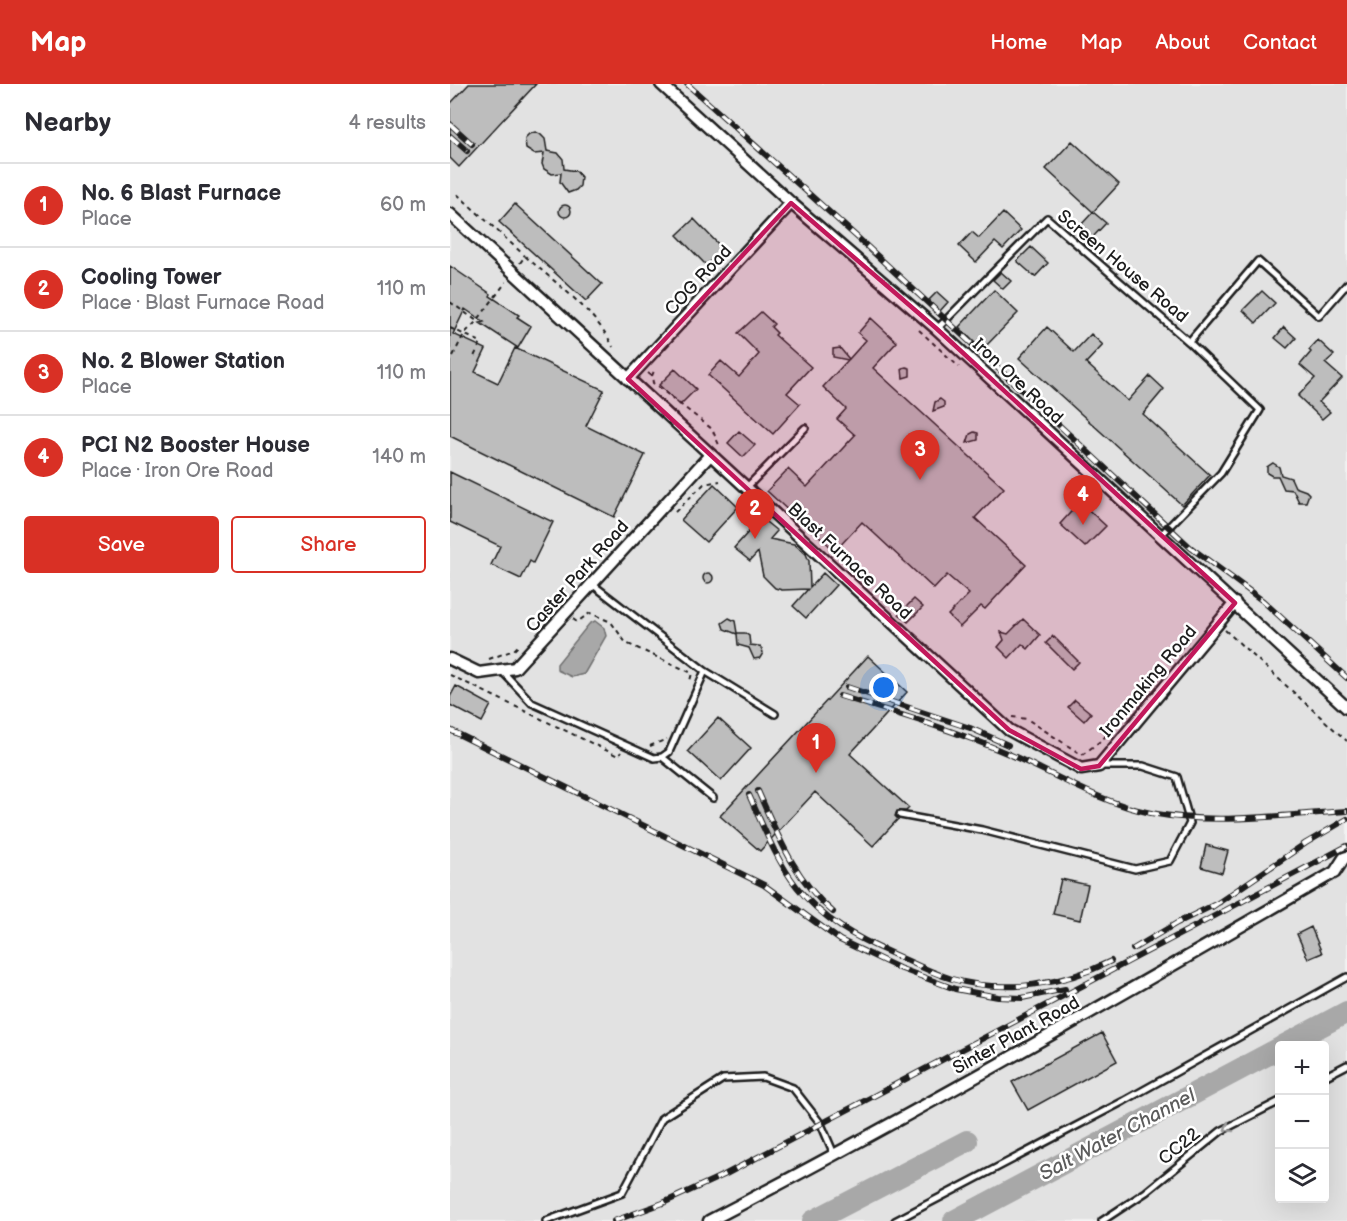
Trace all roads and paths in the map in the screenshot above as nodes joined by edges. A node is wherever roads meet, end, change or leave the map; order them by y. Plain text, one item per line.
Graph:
1 (661, 84) edge
2 (457, 194) dead end
3 (791, 203) junction
4 (450, 214) edge
5 (525, 256) dead end
6 (1347, 284) edge
7 (477, 321) dead end
8 (450, 328) edge
9 (917, 328) dead end
10 (937, 329) junction
11 (464, 334) junction
12 (1189, 342) junction
13 (988, 352) dead end
14 (453, 356) dead end
15 (472, 359) dead end
16 (975, 364) junction
17 (656, 366) dead end
18 (652, 376) dead end
19 (628, 379) junction
20 (805, 428) dead end
21 (710, 455) junction
22 (746, 488) junction
23 (1160, 536) junction
24 (592, 584) junction
25 (1234, 603) junction
26 (566, 613) junction
27 (450, 659) edge
28 (501, 670) junction
29 (705, 671) junction
30 (699, 686) junction
31 (1347, 708) edge
32 (775, 714) dead end
33 (662, 757) junction
34 (1100, 766) junction
35 (713, 798) dead end
36 (900, 815) dead end
37 (1347, 857) edge
38 (1335, 872) junction
39 (1347, 873) edge
40 (1347, 977) edge
41 (1347, 1065) edge
42 (1329, 1074) edge
43 (1275, 1104) edge
44 (835, 1156) junction
45 (546, 1221) edge
46 (709, 1221) edge
47 (895, 1221) edge
48 (1102, 1221) edge

1 - 3 street, Iron Ore Road
2 - 5 path
3 - 10 street, Iron Ore Road
3 - 19 street, COG Road
4 - 19 street, Blast Furnace Road
6 - 12 lane, Screen House Road
7 - 11 path
8 - 11 path
9 - 16 path
10 - 12 lane, Screen House Road
10 - 16 street, Iron Ore Road
11 - 14 path
11 - 15 path
12 - 23 lane, Screen House Road
13 - 16 path
16 - 23 street, Iron Ore Road
17 - 18 path
19 - 21 street, Blast Furnace Road
20 - 22 lane
21 - 22 street, Blast Furnace Road
21 - 24 street, Caster Park Road
22 - 34 street, Blast Furnace Road
23 - 25 street, Iron Ore Road
24 - 26 street, Caster Park Road
24 - 29 lane
25 - 31 street, Iron Ore Road
25 - 34 street, Ironmaking Road
26 - 28 street, Caster Park Road
26 - 30 path
27 - 28 street, Caster Park Road
28 - 33 lane
29 - 30 lane
29 - 32 lane
30 - 33 lane
33 - 35 lane
34 - 36 lane
37 - 38 street, Sinter Plant Road
38 - 39 street
38 - 44 street, Sinter Plant Road
40 - 47 lane
41 - 42 lane
43 -> 48 lane, CC22
44 - 45 lane
44 - 46 street, Sinter Plant Road

